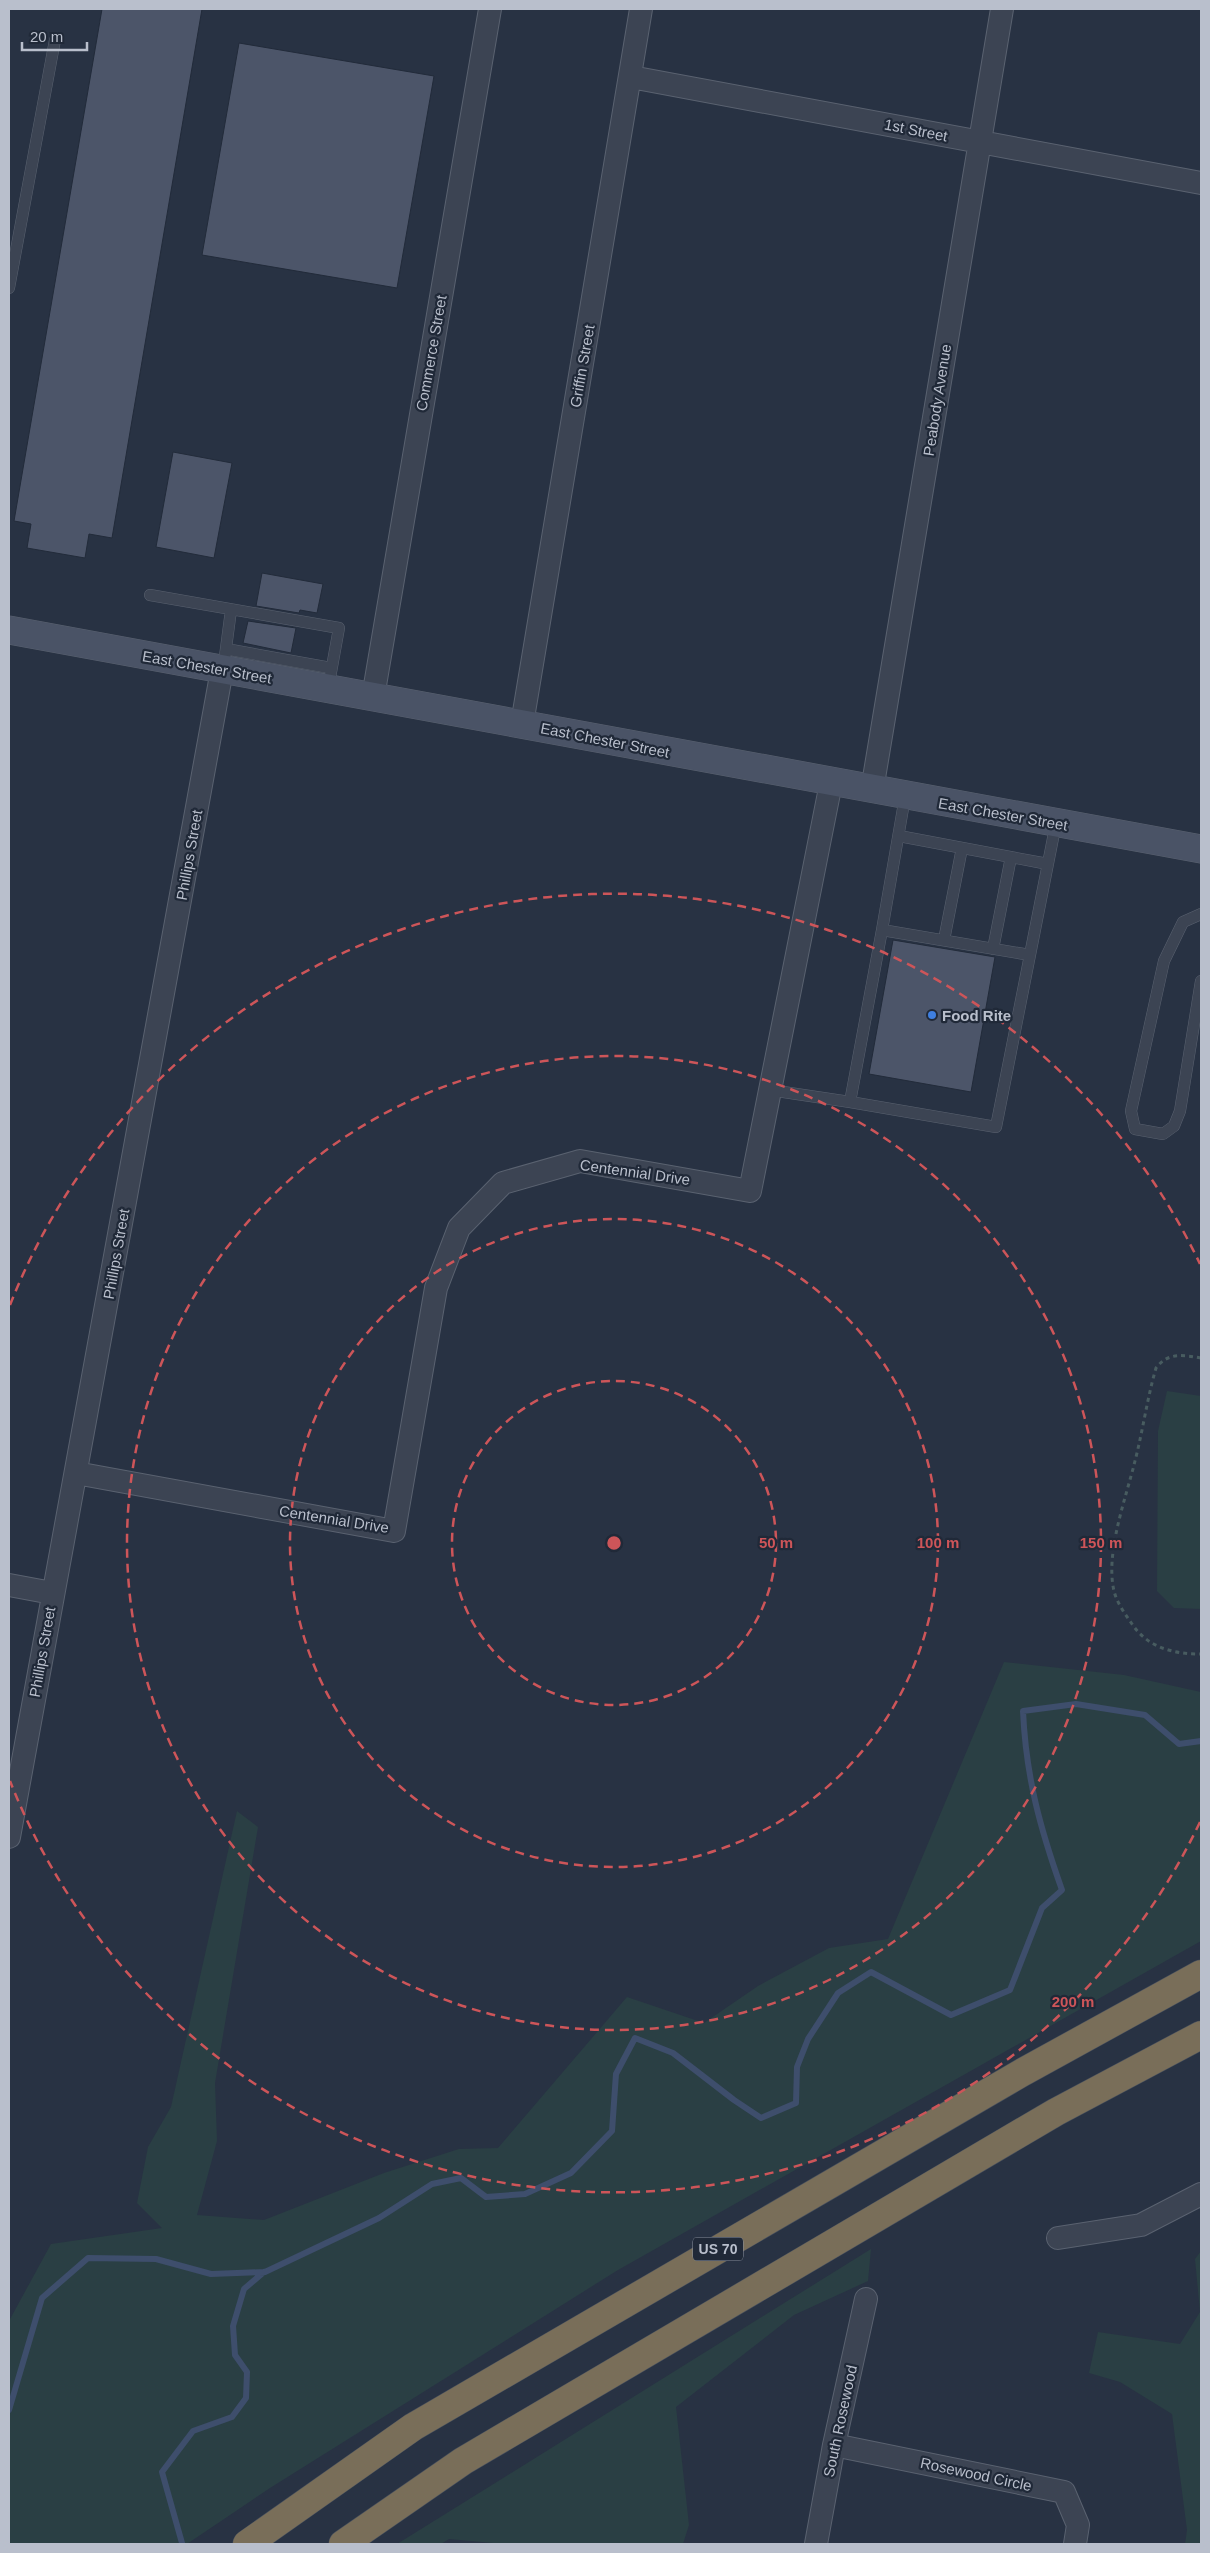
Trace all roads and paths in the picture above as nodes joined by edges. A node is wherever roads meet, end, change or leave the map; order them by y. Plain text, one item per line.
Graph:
1 (490, 9) edge
2 (642, 9) edge
3 (1002, 9) edge
4 (55, 40) dead end
5 (631, 77) junction
6 (980, 142) junction
7 (1201, 183) edge
8 (9, 288) edge
9 (150, 595) dead end
10 (231, 610) junction
11 (9, 630) edge
12 (224, 660) junction
13 (329, 678) junction
14 (373, 697) junction
15 (522, 724) junction
16 (831, 783) junction
17 (872, 790) junction
18 (906, 797) junction
19 (1056, 823) junction
20 (898, 836) junction
21 (962, 848) junction
22 (1201, 849) edge
23 (1011, 858) junction
24 (1048, 864) junction
25 (1201, 914) edge
26 (882, 930) junction
27 (944, 940) junction
28 (992, 949) junction
29 (1030, 955) junction
30 (1201, 981) edge
31 (770, 1090) junction
32 (850, 1102) junction
33 (1201, 1358) edge
34 (76, 1474) junction
35 (9, 1585) edge
36 (52, 1593) junction
37 (1201, 1654) edge
38 (9, 1837) edge
39 (1201, 1974) edge
40 (1201, 2035) edge
41 (1201, 2194) edge
42 (1058, 2238) dead end
43 (866, 2299) dead end
44 (834, 2445) junction
45 (247, 2544) edge
46 (343, 2544) edge
47 (816, 2544) edge
48 (1075, 2544) edge

1 - 14 street, Commerce Street
2 - 5 street, Griffin Street
3 - 6 street, Peabody Avenue
4 - 8 lane
5 - 6 street, 1st Street
5 - 15 street, Griffin Street
6 - 7 street, 1st Street
6 - 17 street, Peabody Avenue
9 - 10 lane
10 - 12 lane
10 - 13 lane
11 - 12 main road, East Chester Street
12 - 13 main road, East Chester Street
12 - 34 street, Phillips Street
13 - 14 main road, East Chester Street
14 - 15 main road, East Chester Street
15 - 16 main road, East Chester Street
16 - 17 main road, East Chester Street
16 - 31 street, Centennial Drive
17 - 18 main road, East Chester Street
18 - 19 main road, East Chester Street
18 - 20 lane
19 - 22 main road, East Chester Street
19 - 24 lane
20 - 21 lane
20 - 26 lane
21 - 23 lane
21 - 27 lane
23 - 24 lane
23 - 28 lane
24 - 29 lane
25 - 30 lane
26 - 27 lane
26 - 32 lane
27 - 28 lane
28 - 29 lane
29 - 32 lane
31 - 32 lane
31 - 34 street, Centennial Drive
33 - 37 path
34 - 36 street, Phillips Street
35 - 36 street
36 - 38 street, Phillips Street
39 - 45 highway, US 70
40 - 46 highway
41 - 42 street
43 - 44 street, South Rosewood
44 - 47 street, South Rosewood
44 - 48 street, Rosewood Circle

